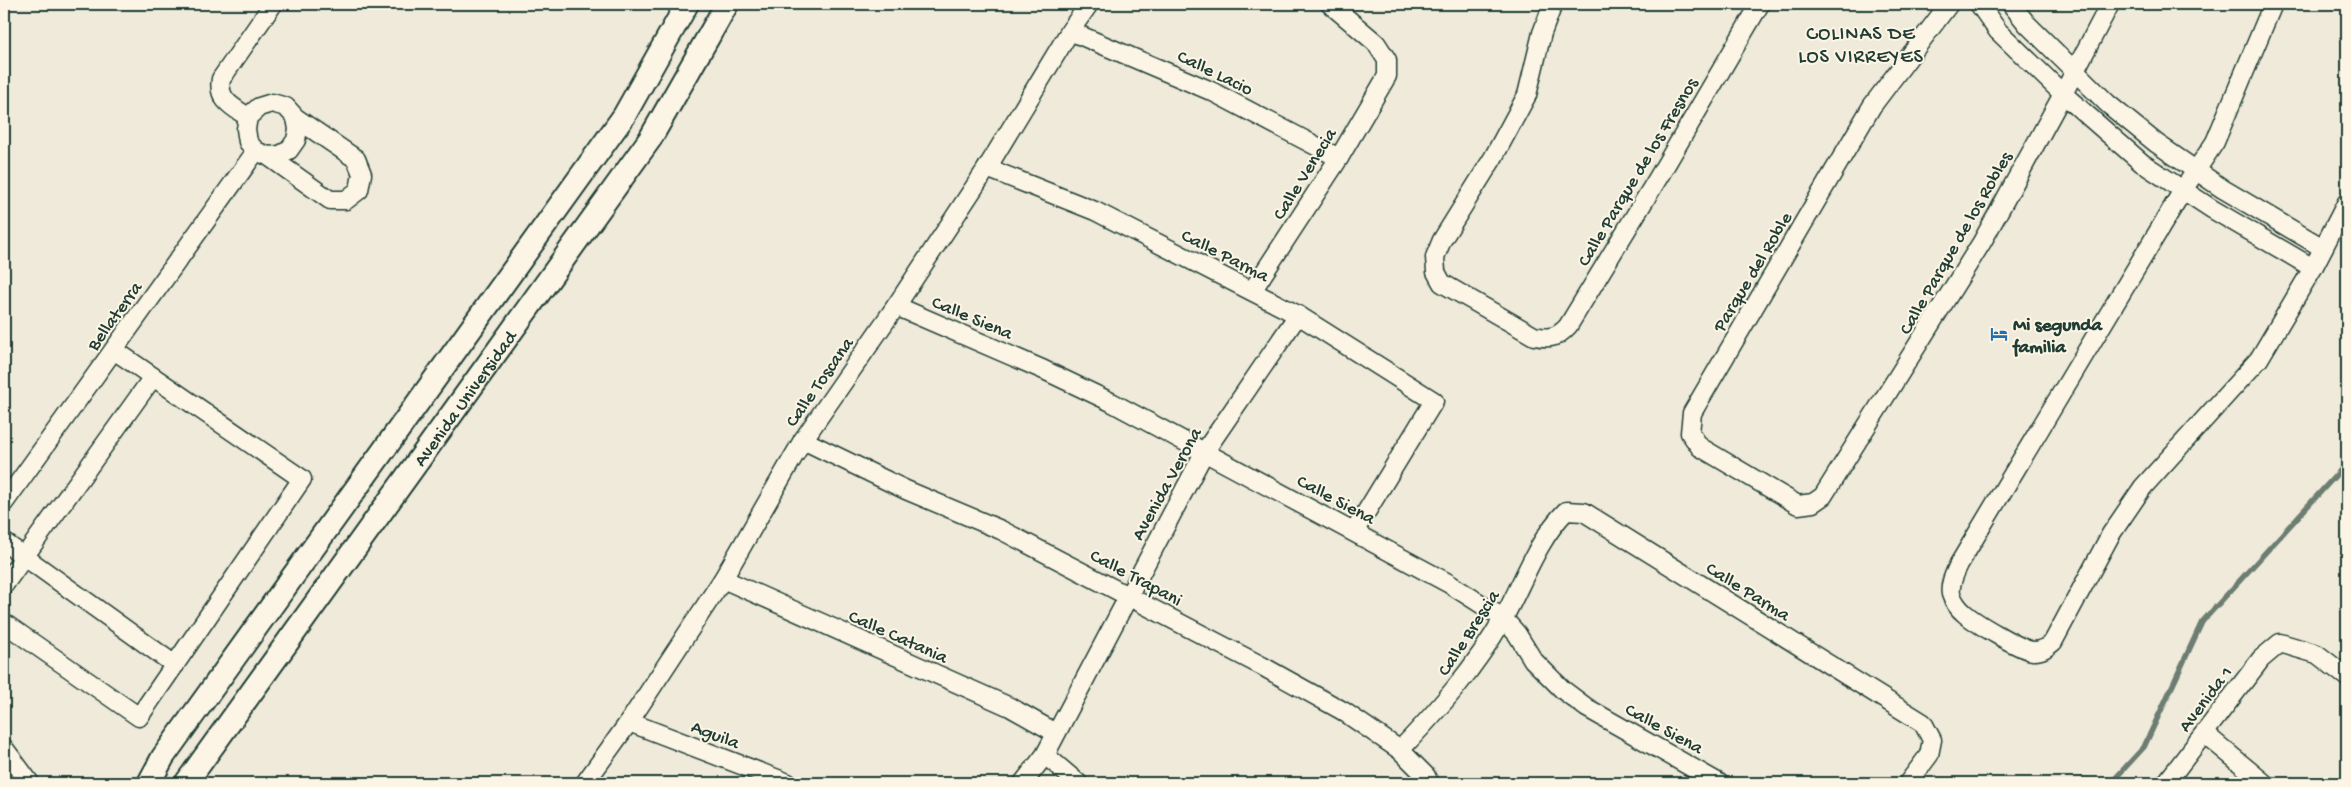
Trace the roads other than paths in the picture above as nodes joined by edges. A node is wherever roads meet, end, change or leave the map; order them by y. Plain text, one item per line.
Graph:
1 (273, 4) edge
2 (687, 4) edge
3 (727, 4) edge
4 (1089, 4) edge
5 (1330, 4) edge
6 (1553, 4) edge
7 (1760, 4) edge
8 (1949, 4) edge
9 (1979, 4) edge
10 (2010, 4) edge
11 (2110, 4) edge
12 (2273, 4) edge
13 (1070, 30) junction
14 (2075, 71) junction
15 (2063, 94) junction
16 (248, 117) junction
17 (296, 118) junction
18 (262, 154) junction
19 (1339, 158) junction
20 (987, 168) junction
21 (2196, 170) junction
22 (2183, 190) junction
23 (2347, 202) edge
24 (2323, 248) junction
25 (2312, 268) junction
26 (1252, 291) junction
27 (896, 306) junction
28 (1298, 315) junction
29 (114, 350) junction
30 (153, 377) junction
31 (803, 440) junction
32 (1205, 451) junction
33 (1823, 496) joint
34 (4, 503) edge
35 (1553, 524) joint
36 (1354, 532) junction
37 (4, 542) edge
38 (24, 557) junction
39 (723, 579) junction
40 (4, 585) edge
41 (1128, 595) junction
42 (1503, 618) junction
43 (4, 623) edge
44 (175, 665) junction
45 (2347, 678) edge
46 (629, 722) junction
47 (1056, 733) junction
48 (2205, 734) junction
49 (4, 748) edge
50 (1400, 750) junction
51 (1045, 755) junction
52 (164, 757) junction
53 (1709, 780) edge
54 (30, 783) edge
55 (141, 783) edge
56 (149, 783) edge
57 (186, 783) edge
58 (585, 783) edge
59 (788, 783) edge
60 (1023, 783) edge
61 (1078, 783) edge
62 (1429, 783) edge
63 (1908, 783) edge
64 (2166, 783) edge
65 (2264, 783) edge

1 - 16 street
2 - 52 main road, Avenida Universidad
3 - 57 main road, Avenida Universidad
4 - 13 street, Calle Toscana
5 - 19 street, Calle Venecia
6 - 7 street, Calle Parque de los Fresnos
8 - 33 street, Parque del Roble
9 - 15 street
10 - 14 street
11 - 14 street, Calle Parque de los Robles
12 - 21 street
13 - 19 street, Calle Lacio
13 - 20 street, Calle Toscana
14 - 15 street, Calle Parque de los Robles
14 - 21 street
15 - 22 street
15 - 33 street, Calle Parque de los Robles
16 - 17 street
16 - 18 street
17 - 18 street
17 - 18 street
18 - 29 street, Bellaterra
19 - 26 street, Calle Venecia
20 - 26 street, Calle Parma
20 - 27 street, Calle Toscana
21 - 22 street
21 - 24 street
22 - 25 street
22 - 25 street
23 - 24 street
24 - 25 street
26 - 28 street, Calle Parma
27 - 31 street, Calle Toscana
27 - 32 street, Calle Siena
28 - 32 street, Avenida Verona
28 - 36 street, Calle Parma
29 - 30 street
29 - 34 street, Bellaterra
30 - 38 street
30 - 44 street
31 - 39 street, Calle Toscana
31 - 41 street, Calle Trapani
32 - 36 street, Calle Siena
32 - 41 street, Avenida Verona
35 - 42 street, Calle Brescia
35 - 63 street, Calle Parma
36 - 42 street, Calle Siena
37 - 38 street
38 - 40 street
38 - 44 street
39 - 46 street, Calle Toscana
39 - 47 street, Calle Catania
41 - 47 street, Avenida Verona
41 - 50 street, Calle Trapani
42 - 50 street, Calle Brescia
42 - 53 street, Calle Siena
43 - 44 street
45 - 48 street, Avenida 1
46 - 58 street, Calle Toscana
46 - 59 street, Aguila
47 - 51 street, Avenida Verona
48 - 64 street, Avenida 1
48 - 65 street
49 - 54 street
50 - 62 street, Calle Trapani
51 - 60 street, Avenida Verona
51 - 61 street
52 - 55 street
52 - 56 main road, Avenida Universidad

